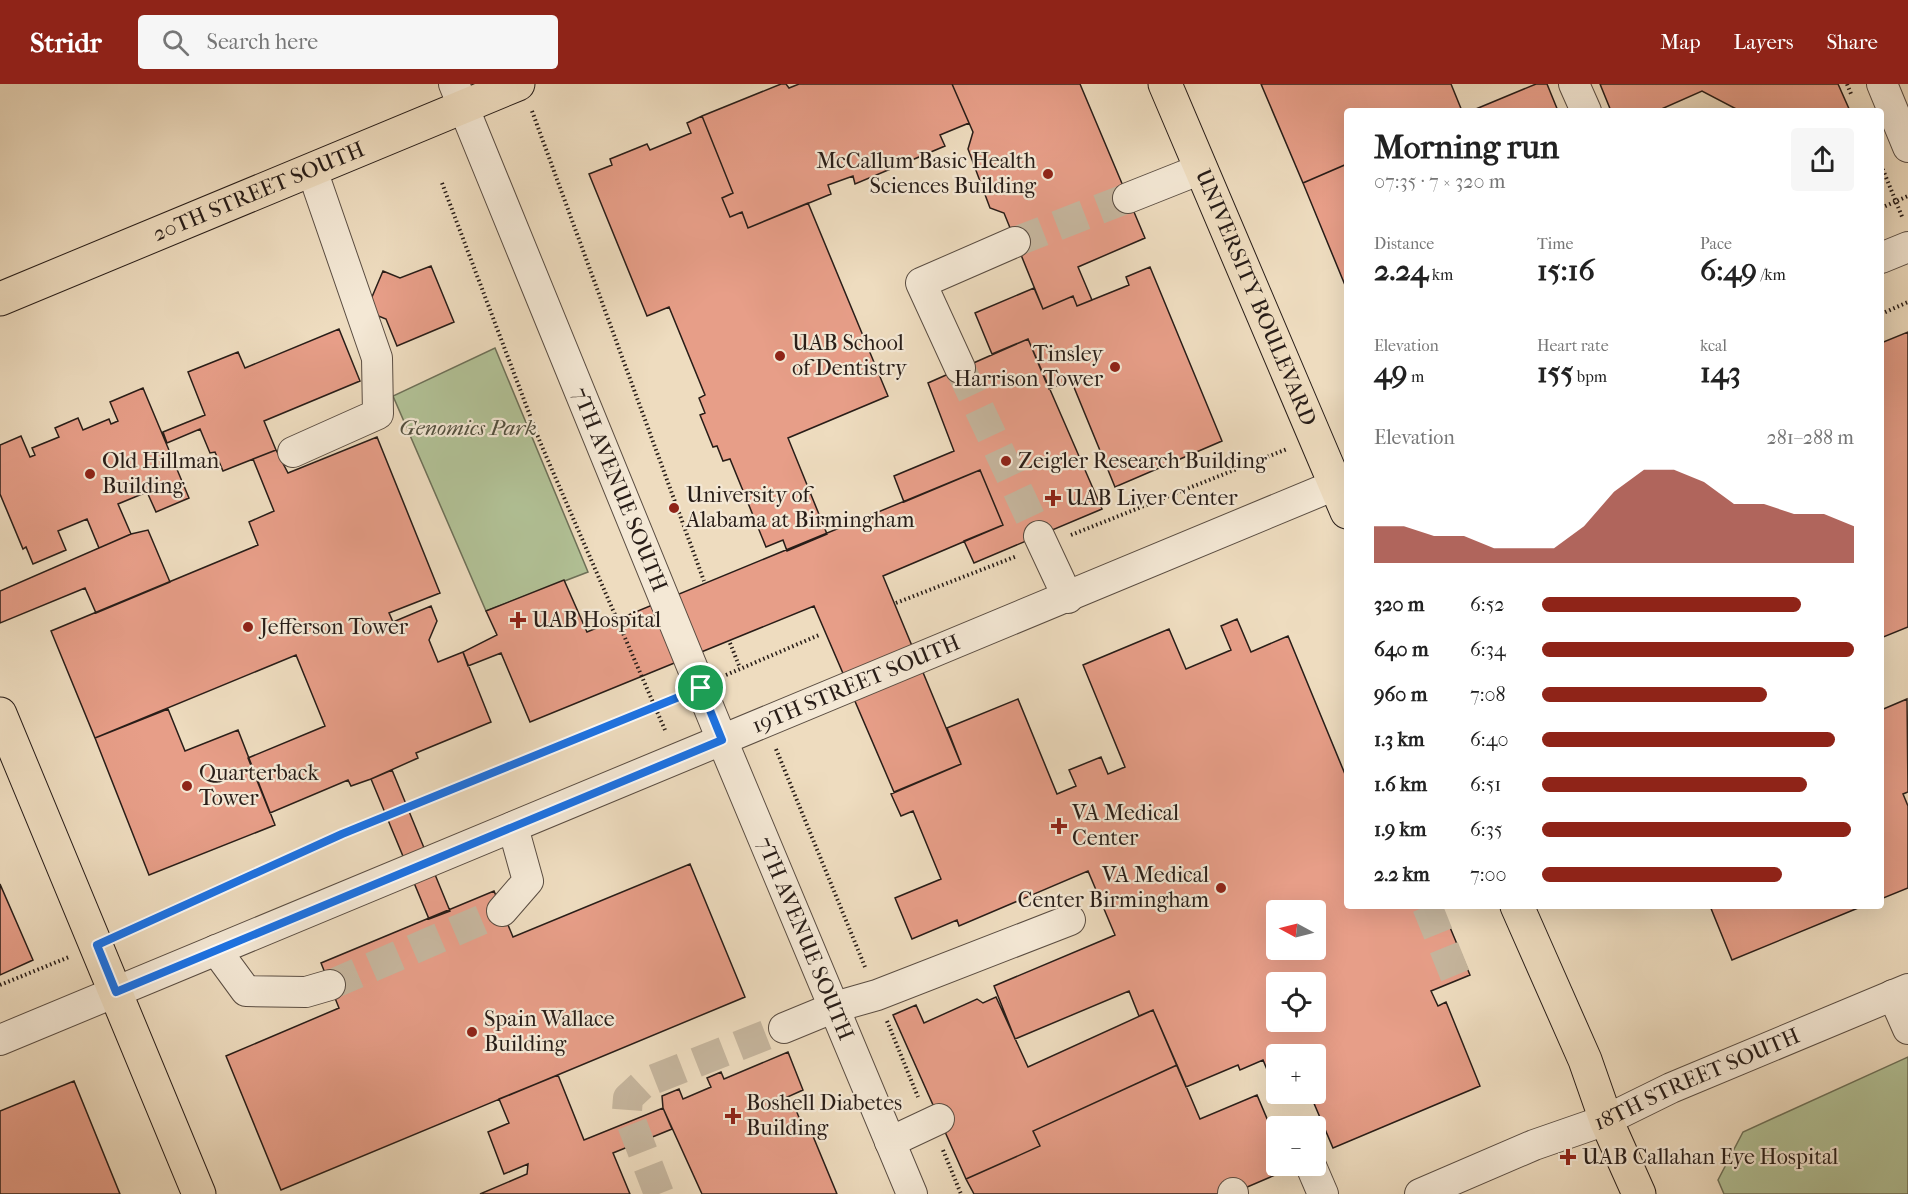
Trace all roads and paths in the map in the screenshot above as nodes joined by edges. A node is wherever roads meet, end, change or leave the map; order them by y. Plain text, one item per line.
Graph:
1 (1165, 84) edge
2 (1574, 84) edge
3 (1882, 84) edge
4 (459, 95) edge
5 (524, 95) edge
6 (1585, 108) edge
7 (1908, 147) edge
8 (1201, 169) junction
9 (312, 170) junction
10 (1884, 172) edge
11 (442, 183) dead end
12 (1908, 196) edge
13 (1128, 198) tunnel mouth
14 (1896, 201) junction
15 (1884, 207) edge
16 (1906, 234) edge
17 (1015, 242) tunnel mouth
18 (1884, 255) edge
19 (0, 299) edge
20 (1908, 302) edge
21 (1884, 313) edge
22 (960, 368) tunnel mouth
23 (1315, 438) junction
24 (293, 452) dead end
25 (1343, 492) edge
26 (1041, 541) junction
27 (704, 581) dead end
28 (1068, 598) junction
29 (896, 603) dead end
30 (819, 635) dead end
31 (730, 643) dead end
32 (740, 668) junction
33 (701, 688) junction
34 (655, 706) junction
35 (0, 714) edge
36 (765, 722) junction
37 (722, 740) junction
38 (677, 759) junction
39 (513, 827) junction
40 (1518, 909) edge
41 (502, 911) tunnel mouth
42 (1070, 920) dead end
43 (97, 945) junction
44 (216, 950) junction
45 (0, 985) edge
46 (330, 985) tunnel mouth
47 (116, 992) junction
48 (1901, 992) edge
49 (877, 995) junction
50 (835, 1007) junction
51 (784, 1028) tunnel mouth
52 (1908, 1029) edge
53 (0, 1040) edge
54 (1606, 1119) junction
55 (935, 1121) junction
56 (890, 1142) junction
57 (1315, 1176) edge
58 (199, 1194) edge
59 (912, 1194) edge
60 (961, 1194) edge
61 (1323, 1194) edge
62 (1420, 1194) edge
63 (1639, 1194) edge

1 - 8 main road, UNIVERSITY BOULEVARD
2 - 6 street
3 - 7 street
4 - 5 main road, 20TH STREET SOUTH
4 - 9 main road, 20TH STREET SOUTH
4 - 33 street, 7TH AVENUE SOUTH
5 - 27 path
8 - 13 street
8 - 23 main road, UNIVERSITY BOULEVARD
9 - 19 main road, 20TH STREET SOUTH
9 - 24 street
10 - 14 path
11 - 34 path
12 - 14 path
14 - 15 path
14 - 16 path
16 - 18 street
17 - 22 street
20 - 21 path
23 - 25 main road, UNIVERSITY BOULEVARD
23 - 26 path
25 - 28 street, 19TH STREET SOUTH
26 - 28 street
26 - 29 path
28 - 36 street, 19TH STREET SOUTH
30 - 32 path
31 - 32 path
32 - 33 path
33 - 34 path
33 - 37 street, 7TH AVENUE SOUTH
34 - 38 path
34 - 43 path
35 - 43 main road
36 - 37 street, 19TH STREET SOUTH
36 - 49 path
37 - 38 street, 19TH STREET SOUTH
37 - 50 street, 7TH AVENUE SOUTH
38 - 39 street, 19TH STREET SOUTH
39 - 41 street
39 - 44 street, 19TH STREET SOUTH
40 - 54 main road
42 - 49 street
43 - 45 path
43 - 47 main road
44 - 46 street
44 - 47 street, 19TH STREET SOUTH
47 - 53 street, 19TH STREET SOUTH
47 - 58 main road
48 - 52 street
48 - 54 street, 18TH STREET SOUTH
49 - 50 street
49 - 55 path
50 - 51 street
50 - 56 street, 7TH AVENUE SOUTH
54 - 62 street, 18TH STREET SOUTH
54 - 63 main road
55 - 56 street
55 - 60 path
56 - 59 street, 7TH AVENUE SOUTH
57 - 61 street

